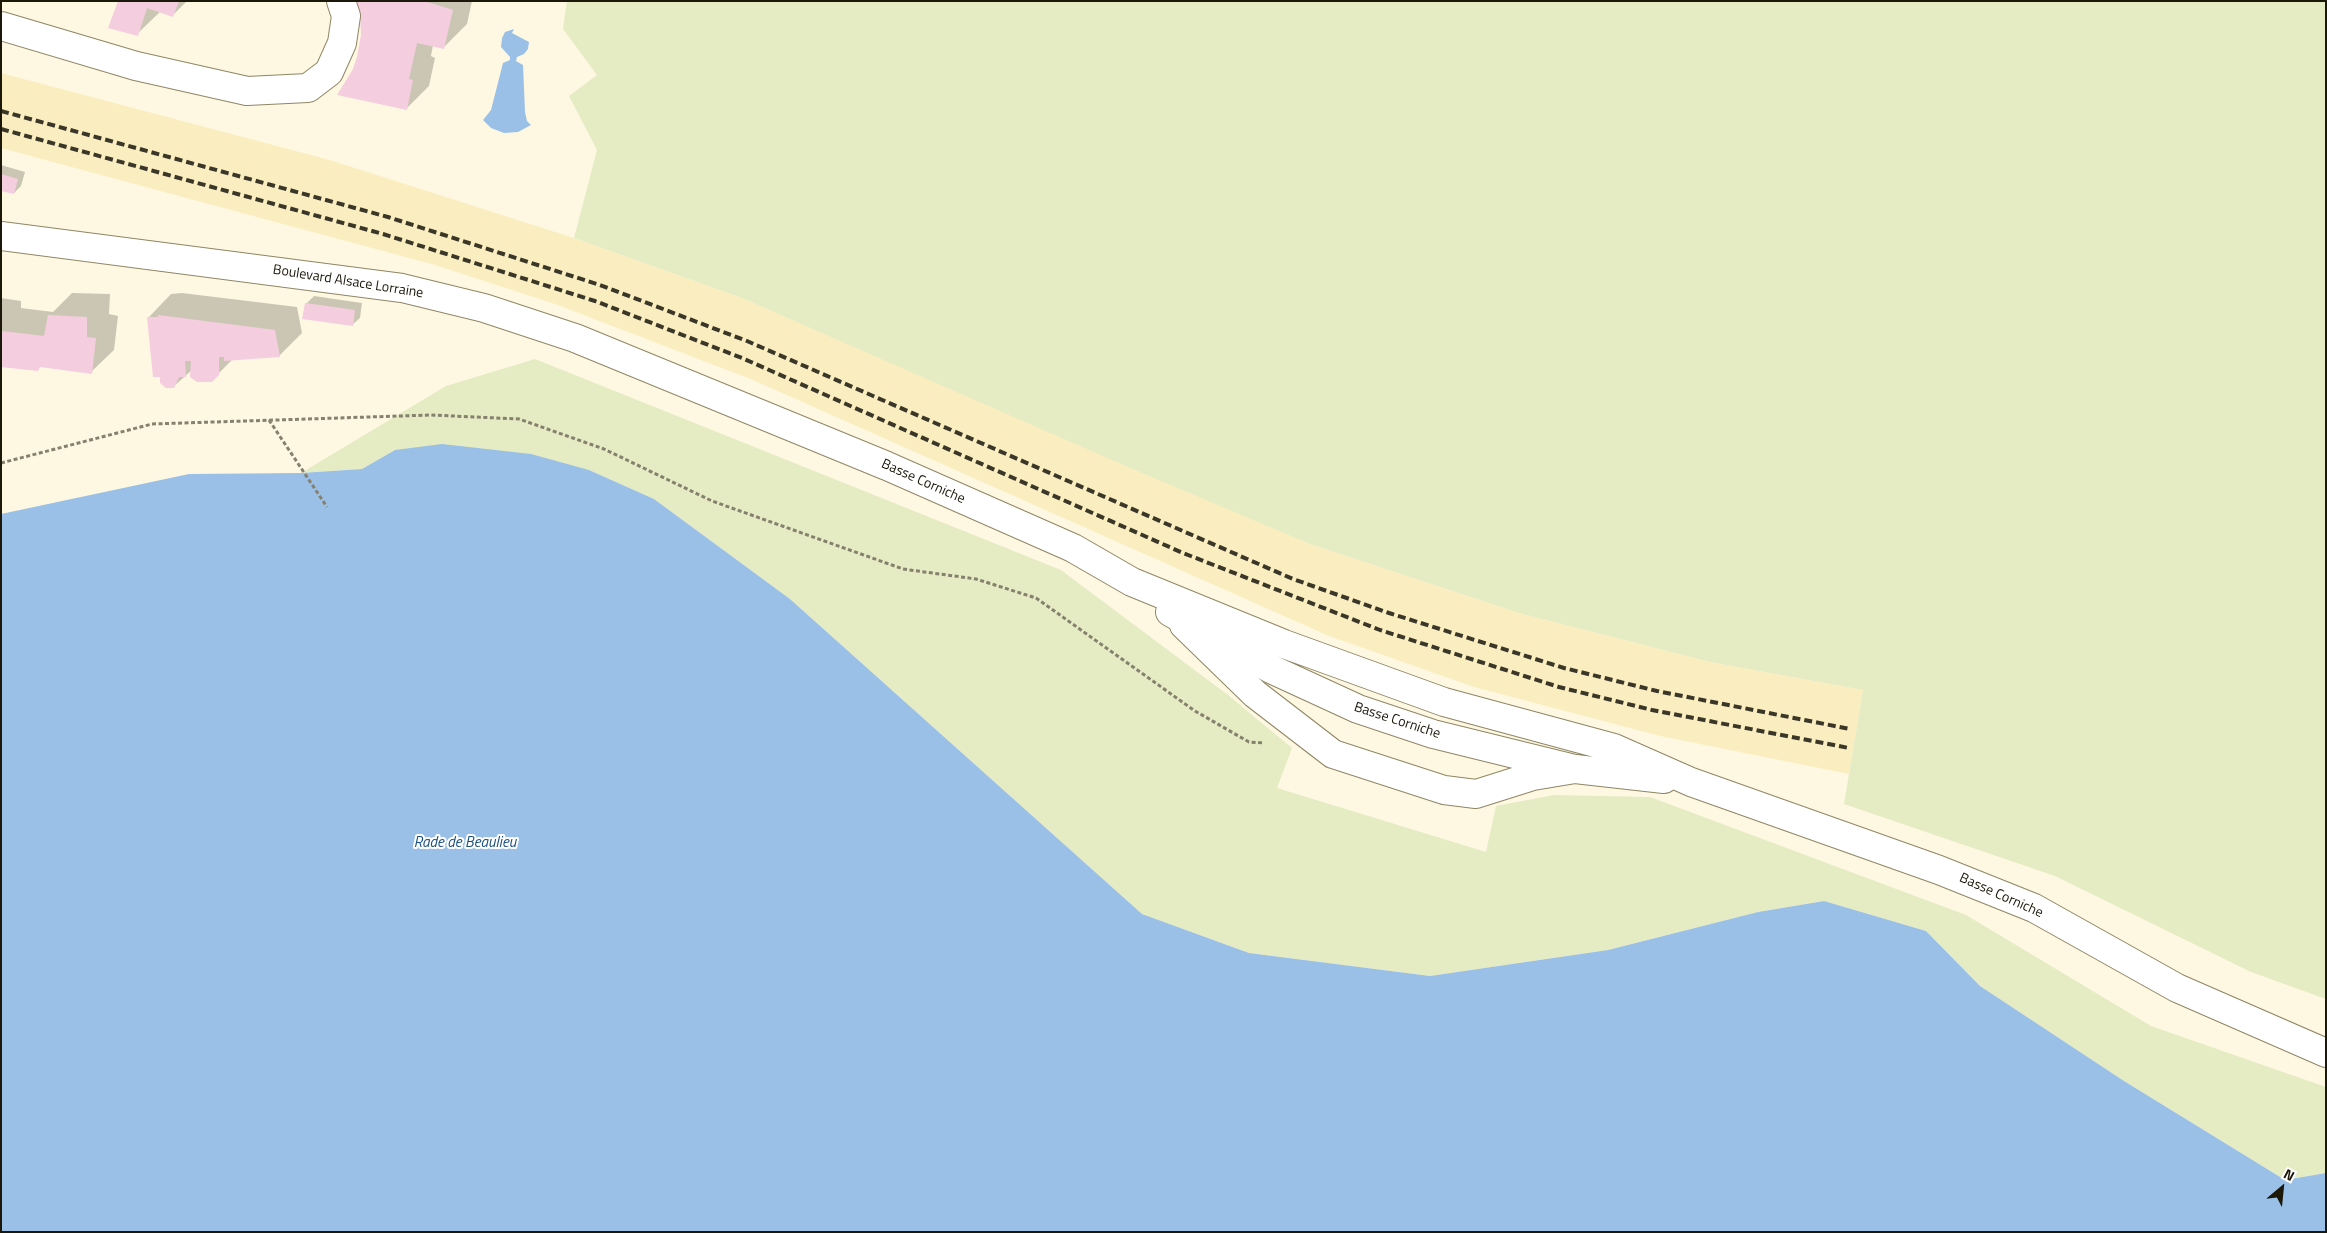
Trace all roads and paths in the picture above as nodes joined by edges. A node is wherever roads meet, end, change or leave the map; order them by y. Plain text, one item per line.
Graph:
1 (340, 1) edge
2 (1, 26) edge
3 (1, 236) edge
4 (710, 392) joint
5 (269, 419) junction
6 (1, 463) edge
7 (327, 508) dead end
8 (1132, 582) junction
9 (1178, 618) junction
10 (1272, 744) dead end
11 (1575, 769) junction
12 (1691, 782) junction
13 (2326, 1053) edge

1 - 2 main road
3 - 4 main road, Boulevard Alsace Lorraine
4 - 8 main road, Basse Corniche
5 - 6 path
5 - 7 path
5 - 10 path
8 - 9 main road, Basse Corniche
8 - 12 main road, Basse Corniche
9 - 11 main road, Basse Corniche
9 - 11 main road
11 - 12 main road, Basse Corniche
12 - 13 main road, Basse Corniche

